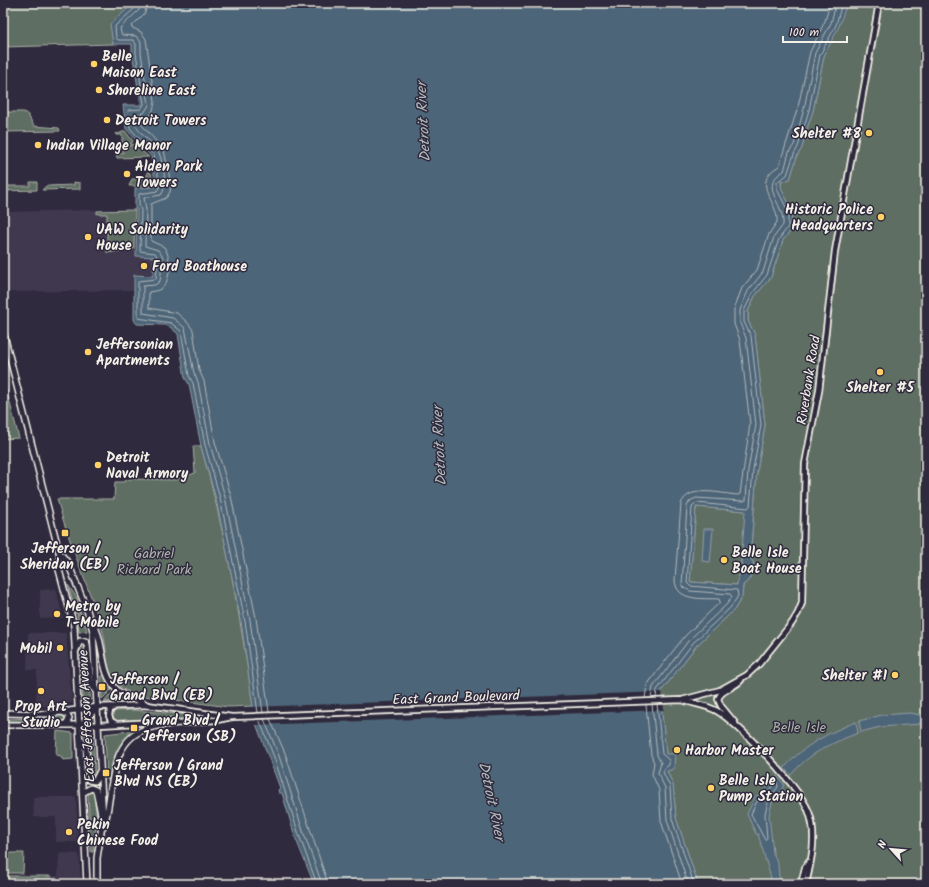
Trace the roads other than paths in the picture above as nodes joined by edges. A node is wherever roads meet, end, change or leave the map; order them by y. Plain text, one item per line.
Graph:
1 (879, 3) edge
2 (3, 331) edge
3 (60, 555) junction
4 (89, 615) junction
5 (76, 650) junction
6 (742, 679) junction
7 (97, 692) junction
8 (680, 700) junction
9 (116, 705) junction
10 (147, 705) junction
11 (98, 707) junction
12 (79, 709) junction
13 (58, 712) junction
14 (4, 714) edge
15 (232, 716) junction
16 (204, 721) junction
17 (116, 724) junction
18 (736, 724) junction
19 (5, 725) edge
20 (58, 725) junction
21 (80, 726) junction
22 (99, 726) junction
23 (81, 739) junction
24 (101, 769) junction
25 (84, 792) junction
26 (103, 819) junction
27 (99, 844) junction
28 (809, 862) junction
29 (87, 884) edge
30 (97, 884) edge
31 (801, 884) edge
32 (806, 884) edge

1 - 6 street, Riverbank Road
2 - 3 main road, East Jefferson Avenue
3 - 4 main road, East Jefferson Avenue
3 - 5 main road, East Jefferson Avenue
4 - 7 main road, East Jefferson Avenue
4 - 10 main road
5 - 7 main road
5 - 12 main road, East Jefferson Avenue
6 - 8 street, Riverbank Road
6 - 18 street
7 - 11 main road, East Jefferson Avenue
8 - 15 street, East Grand Boulevard
8 - 18 street
9 - 10 street, East Grand Boulevard
9 - 11 street, East Grand Boulevard
9 - 17 street
10 - 15 street, East Grand Boulevard
11 - 12 main road, East Grand Boulevard
11 - 21 main road
11 - 22 main road, East Jefferson Avenue
12 - 13 main road, East Grand Boulevard
12 - 21 main road, East Jefferson Avenue
13 - 14 main road, East Grand Boulevard
13 - 20 main road
15 - 16 street, East Grand Boulevard
16 - 17 street, East Grand Boulevard
16 - 27 main road
17 - 22 street, East Grand Boulevard
18 - 28 street
19 - 20 main road, East Grand Boulevard
20 - 21 main road, East Grand Boulevard
21 - 22 main road, East Grand Boulevard
21 - 23 main road, East Jefferson Avenue
22 - 24 main road, East Jefferson Avenue
23 - 24 main road
23 - 25 main road, East Jefferson Avenue
24 - 26 main road, East Jefferson Avenue
25 - 26 main road
25 - 29 main road, East Jefferson Avenue
26 - 27 main road, East Jefferson Avenue
27 - 30 main road, East Jefferson Avenue
28 - 31 street
28 - 32 street

